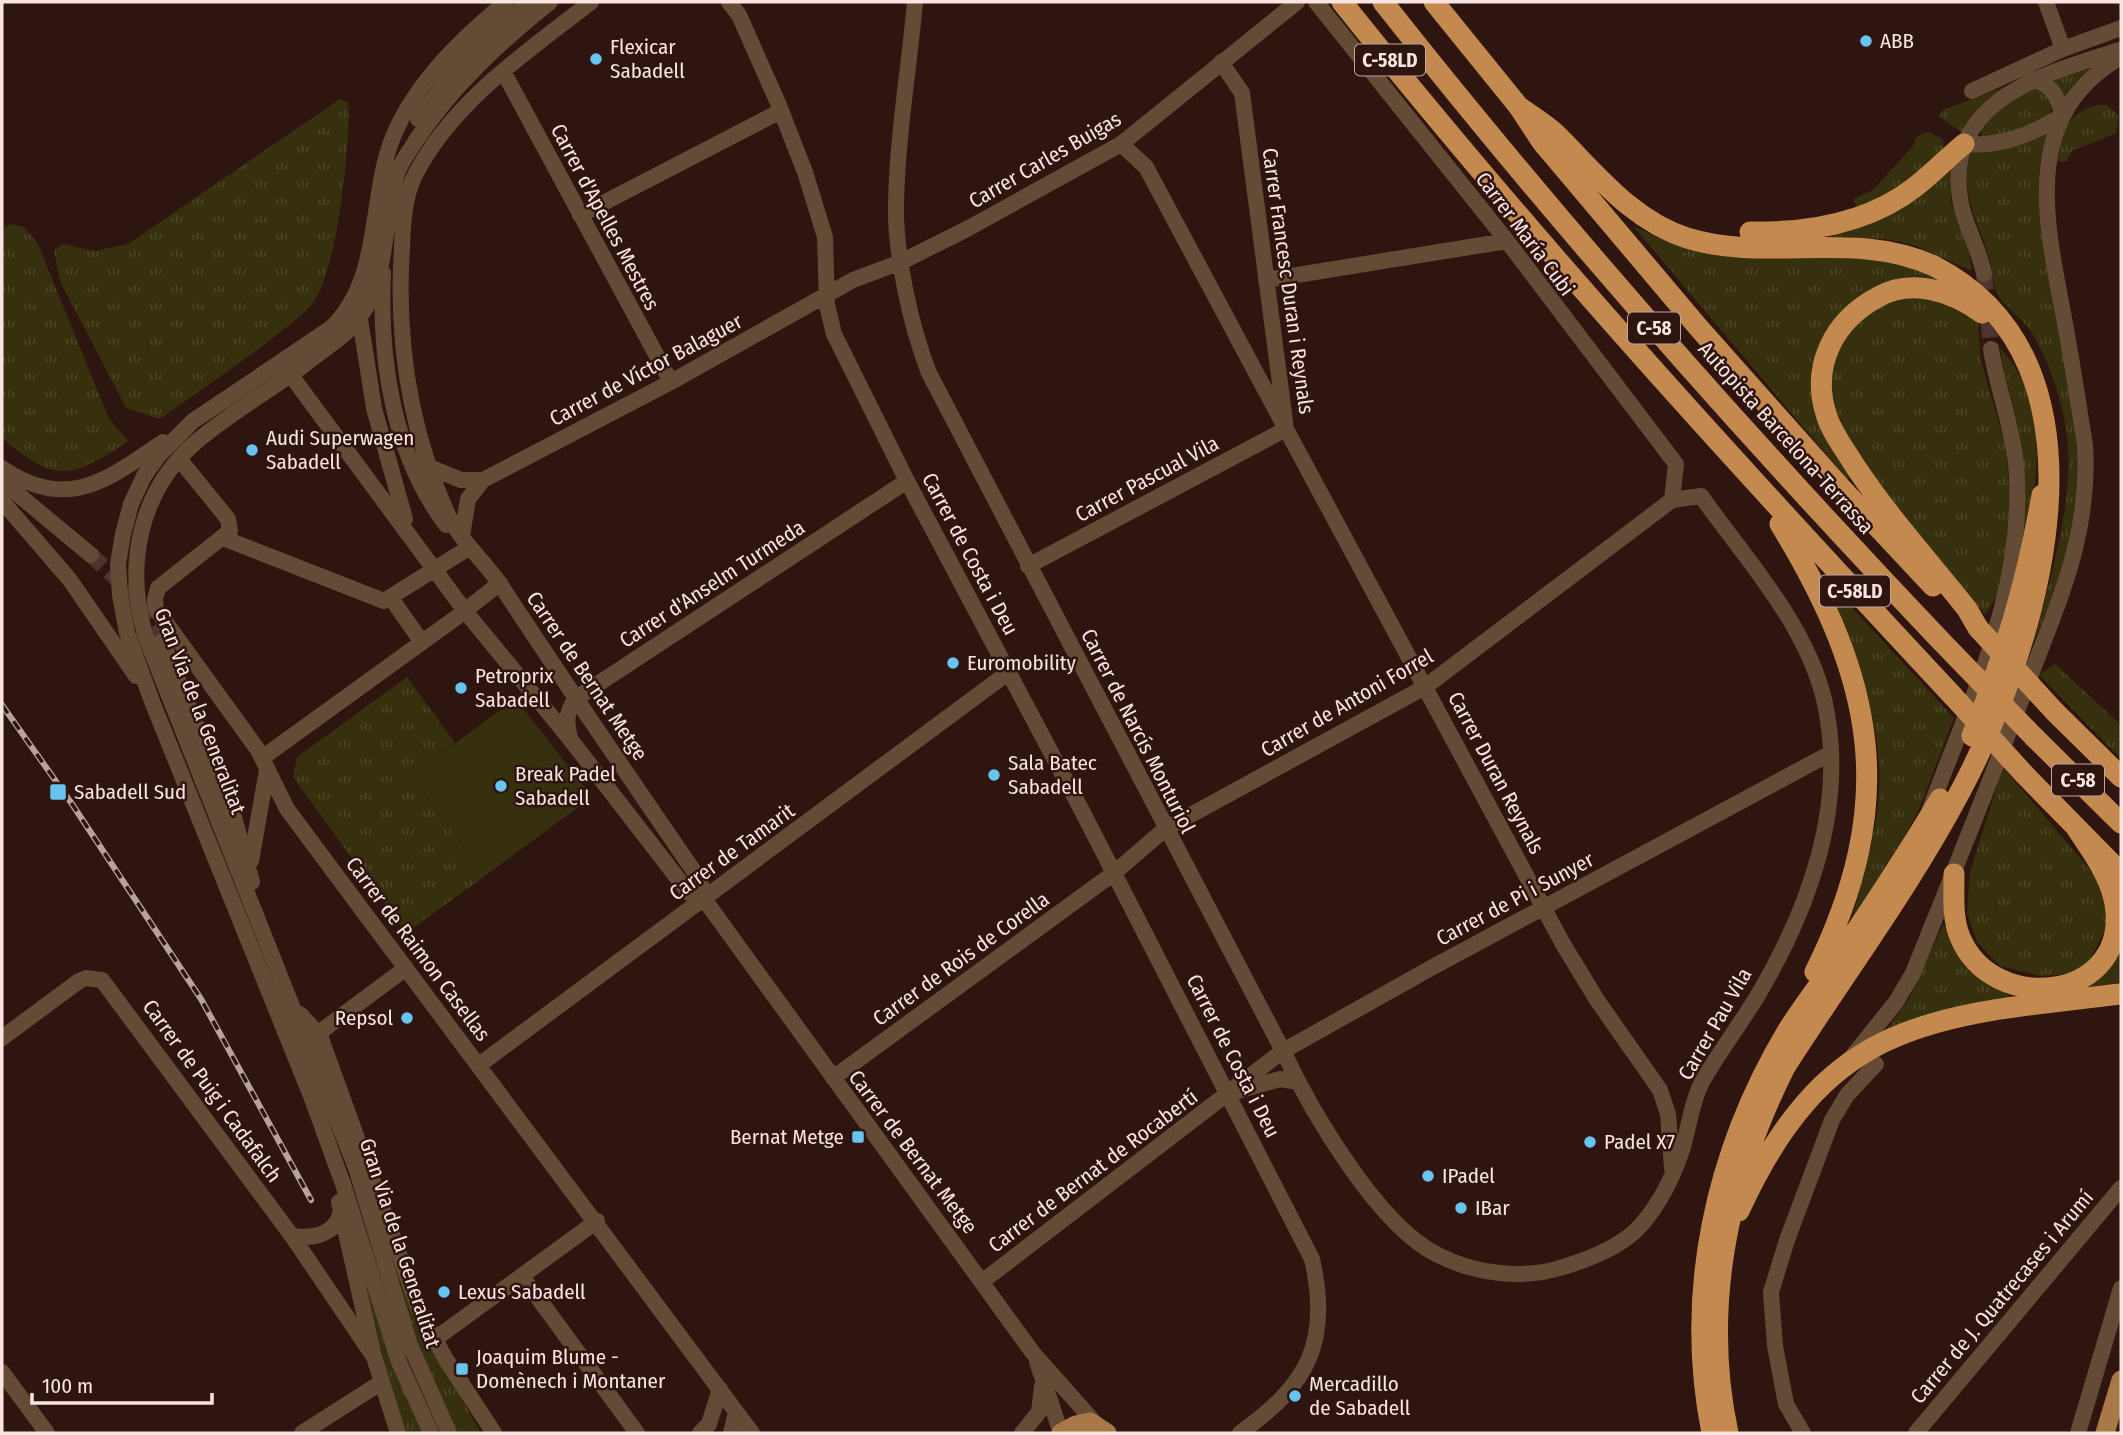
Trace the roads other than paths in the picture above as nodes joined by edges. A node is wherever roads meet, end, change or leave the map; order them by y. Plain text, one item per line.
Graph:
1 (506, 2) edge
2 (529, 2) edge
3 (550, 2) edge
4 (591, 2) edge
5 (729, 2) edge
6 (915, 2) edge
7 (1297, 2) edge
8 (1316, 2) edge
9 (1342, 2) edge
10 (1360, 2) edge
11 (1383, 2) edge
12 (1434, 2) edge
13 (2046, 2) edge
14 (2121, 28) edge
15 (2063, 49) junction
16 (2121, 50) edge
17 (2121, 57) edge
18 (1221, 62) junction
19 (503, 71) junction
20 (2030, 79) junction
21 (1972, 91) dead end
22 (1519, 107) junction
23 (781, 110) junction
24 (2062, 116) junction
25 (1439, 117) junction
26 (1121, 144) junction
27 (1964, 144) junction
28 (398, 169) junction
29 (379, 191) junction
30 (1625, 202) junction
31 (580, 215) junction
32 (1507, 241) junction
33 (384, 248) junction
34 (901, 262) junction
35 (1984, 274) tunnel mouth
36 (1266, 279) junction
37 (828, 296) junction
38 (360, 317) junction
39 (1991, 349) tunnel mouth
40 (290, 374) junction
41 (671, 382) junction
42 (193, 421) junction
43 (1286, 429) junction
44 (180, 460) junction
45 (429, 467) junction
46 (2, 468) edge
47 (483, 480) junction
48 (2, 481) edge
49 (907, 481) junction
50 (1757, 486) junction
51 (1672, 500) junction
52 (2, 501) edge
53 (411, 534) junction
54 (223, 538) junction
55 (466, 541) junction
56 (91, 555) tunnel mouth
57 (1028, 566) junction
58 (435, 567) junction
59 (500, 583) junction
60 (391, 598) junction
61 (466, 611) junction
62 (1970, 619) junction
63 (421, 640) junction
64 (162, 641) tunnel mouth
65 (1009, 672) junction
66 (1425, 687) junction
67 (575, 699) junction
68 (153, 704) junction
69 (570, 739) junction
70 (1829, 754) junction
71 (264, 764) junction
72 (2121, 777) edge
73 (2121, 823) edge
74 (2075, 826) junction
75 (1923, 828) junction
76 (1165, 829) junction
77 (249, 871) junction
78 (1114, 873) junction
79 (2121, 873) edge
80 (1954, 874) junction
81 (704, 899) junction
82 (1544, 907) junction
83 (267, 942) junction
84 (406, 968) junction
85 (2121, 994) edge
86 (294, 1007) junction
87 (1790, 1027) junction
88 (320, 1036) junction
89 (2, 1038) edge
90 (290, 1046) junction
91 (1283, 1051) junction
92 (1846, 1064) junction
93 (1876, 1064) dead end
94 (479, 1065) junction
95 (833, 1078) junction
96 (1298, 1082) junction
97 (1229, 1094) junction
98 (1672, 1175) junction
99 (2121, 1188) edge
100 (1377, 1202) joint
101 (341, 1208) junction
102 (597, 1221) junction
103 (292, 1236) junction
104 (1724, 1245) junction
105 (522, 1276) junction
106 (983, 1281) junction
107 (2121, 1288) edge
108 (435, 1339) junction
109 (1034, 1353) junction
110 (374, 1357) junction
111 (1040, 1369) junction
112 (2, 1372) edge
113 (2121, 1380) edge
114 (382, 1382) junction
115 (720, 1389) junction
116 (736, 1412) junction
117 (1101, 1428) edge
118 (1065, 1432) edge
119 (47, 1433) edge
120 (302, 1433) edge
121 (398, 1433) edge
122 (431, 1433) edge
123 (449, 1433) edge
124 (494, 1433) edge
125 (637, 1433) edge
126 (700, 1433) edge
127 (731, 1433) edge
128 (752, 1433) edge
129 (1022, 1433) edge
130 (1240, 1433) edge
131 (1712, 1433) edge
132 (1728, 1433) edge
133 (1804, 1433) edge
134 (1916, 1433) edge
135 (2078, 1433) edge
136 (2105, 1433) edge

1 - 29 street, Gran Via de la Generalitat
2 - 28 street
3 - 28 street, Gran Via de la Generalitat
4 - 19 street, Carrer de Bernat Metge
5 - 23 street, Carrer de Costa i Deu
6 - 34 street, Carrer de Narcís Monturiol
7 - 18 street, Carrer Carles Buigas
8 - 32 street, Carrer María Cubi
9 - 25 highway, C-58LD
10 - 25 highway
11 - 73 highway, Autopista Barcelona-Terrassa / C-58, bridge
12 - 22 highway, Autopista Barcelona-Terrassa / C-58
13 - 15 street
14 - 15 street
15 - 21 street
16 - 20 street
17 - 24 street
18 - 26 street, Carrer Carles Buigas
18 - 36 street, Carrer Francesc Duran i Reynals
19 - 31 street, Carrer d'Apelles Mestres
19 - 45 street, Carrer de Bernat Metge
20 - 24 street
20 - 27 street
22 - 30 highway
22 - 62 highway, Autopista Barcelona-Terrassa / C-58
23 - 31 street
23 - 37 street, Carrer de Costa i Deu
24 - 27 street
24 - 80 street
25 - 50 highway, C-58LD
26 - 34 street, Carrer Carles Buigas
26 - 43 street
27 - 30 highway
27 - 35 street
28 - 33 street, Gran Via de la Generalitat
29 - 38 street
29 - 42 street, Gran Via de la Generalitat
30 - 104 highway
31 - 41 street, Carrer d'Apelles Mestres
32 - 36 street
32 - 51 street, Carrer María Cubi
33 - 38 street, Gran Via de la Generalitat
33 - 55 street, Carrer de Bernat Metge
34 - 37 street, Carrer Carles Buigas
34 - 57 street, Carrer de Narcís Monturiol
36 - 43 street, Carrer Francesc Duran i Reynals
37 - 41 street, Carrer de Víctor Balaguer
37 - 49 street, Carrer de Costa i Deu
38 - 40 street, Gran Via de la Generalitat
38 - 53 street
39 - 75 street
40 - 44 street, Gran Via de la Generalitat
40 - 53 street, Carrer de Bernat Metge
41 - 47 street, Carrer de Víctor Balaguer
42 - 46 street
42 - 68 street, Gran Via de la Generalitat
43 - 57 street, Carrer Pascual Vila
43 - 66 street, Carrer Francesc Duran i Reynals
44 - 54 street
44 - 83 street, Gran Via de la Generalitat
45 - 47 street
45 - 55 street, Carrer de Bernat Metge
47 - 55 street
48 - 56 street
49 - 65 street, Carrer de Costa i Deu
49 - 67 street, Carrer d'Anselm Turmeda
50 - 74 highway, C-58LD, bridge
50 - 87 highway
51 - 66 street, Carrer de Antoni Forrel
51 - 70 street, Carrer de Antoni Forrel
52 - 68 street
53 - 58 street, Carrer de Bernat Metge
54 - 60 street
54 - 71 street, Carrer de Raimon Casellas
55 - 58 street
55 - 59 street, Carrer de Bernat Metge
57 - 76 street, Carrer de Narcís Monturiol
58 - 60 street
58 - 61 street, Carrer de Bernat Metge
59 - 61 street, Carrer de Bernat Metge
59 - 67 street, Carrer de Bernat Metge
60 - 63 street
61 - 63 street
61 - 69 street, Carrer de Bernat Metge
62 - 72 highway, Autopista Barcelona-Terrassa / C-58, bridge
62 - 75 highway
63 - 71 street
64 - 77 street
65 - 78 street, Carrer de Costa i Deu
65 - 81 street, Carrer de Tamarit
66 - 76 street, Carrer de Antoni Forrel
66 - 82 street, Carrer Duran Reynals
67 - 69 street
67 - 81 street, Carrer de Bernat Metge
68 - 90 street, Gran Via de la Generalitat
69 - 81 street, Carrer de Bernat Metge
70 - 82 street, Carrer de Pi i Sunyer
70 - 98 street, Carrer Pau Vila
71 - 77 street
71 - 84 street, Carrer de Raimon Casellas
74 - 79 highway, C-58LD
74 - 80 highway
75 - 87 highway
76 - 78 street, Carrer de Antoni Forrel
76 - 91 street, Carrer de Narcís Monturiol
77 - 83 street
78 - 95 street, Carrer de Rois de Corella
78 - 97 street, Carrer de Costa i Deu
80 - 92 street
81 - 94 street, Carrer de Tamarit
81 - 95 street, Carrer de Bernat Metge
82 - 91 street, Carrer de Pi i Sunyer
82 - 98 street, Carrer Duran Reynals
83 - 86 street, Gran Via de la Generalitat
84 - 88 street
84 - 94 street, Carrer de Raimon Casellas
85 - 92 highway
86 - 88 street
86 - 123 street, Gran Via de la Generalitat
87 - 131 highway
88 - 108 street
89 - 103 street, Carrer de Puig i Cadafalch
90 - 101 street, Carrer de Puig i Cadafalch
90 - 122 street, Gran Via de la Generalitat
91 - 96 street, Carrer de Narcís Monturiol
91 - 97 street, Carrer de Pi i Sunyer
92 - 104 highway
93 - 133 street
94 - 102 street, Carrer de Raimon Casellas
95 - 106 street, Carrer de Bernat Metge
96 - 97 street
96 - 100 street, Carrer de Narcís Monturiol
97 - 106 street, Carrer de Bernat de Rocabertí
97 - 130 street, Carrer de Costa i Deu
98 - 100 street, Carrer Pau Vila
99 - 134 street, Carrer de J. Quatrecases i Arumí
101 - 103 street
101 - 110 street, Carrer de Puig i Cadafalch
102 - 105 street
102 - 115 street, Carrer de Raimon Casellas
103 - 110 street, Carrer de Puig i Cadafalch
104 - 132 highway
105 - 108 street
105 - 125 street
106 - 109 street, Carrer de Bernat Metge
107 - 135 street
108 - 124 street
109 - 111 street
109 - 117 street, Carrer de Bernat Metge
110 - 114 street, Carrer de Puig i Cadafalch
111 - 118 street
111 - 129 street
112 - 119 street
113 - 136 main road
114 - 120 street
114 - 121 street, Carrer de Puig i Cadafalch
115 - 116 street, Carrer de Raimon Casellas
115 - 126 street
116 - 127 street
116 - 128 street, Carrer de Raimon Casellas
117 - 118 main road

